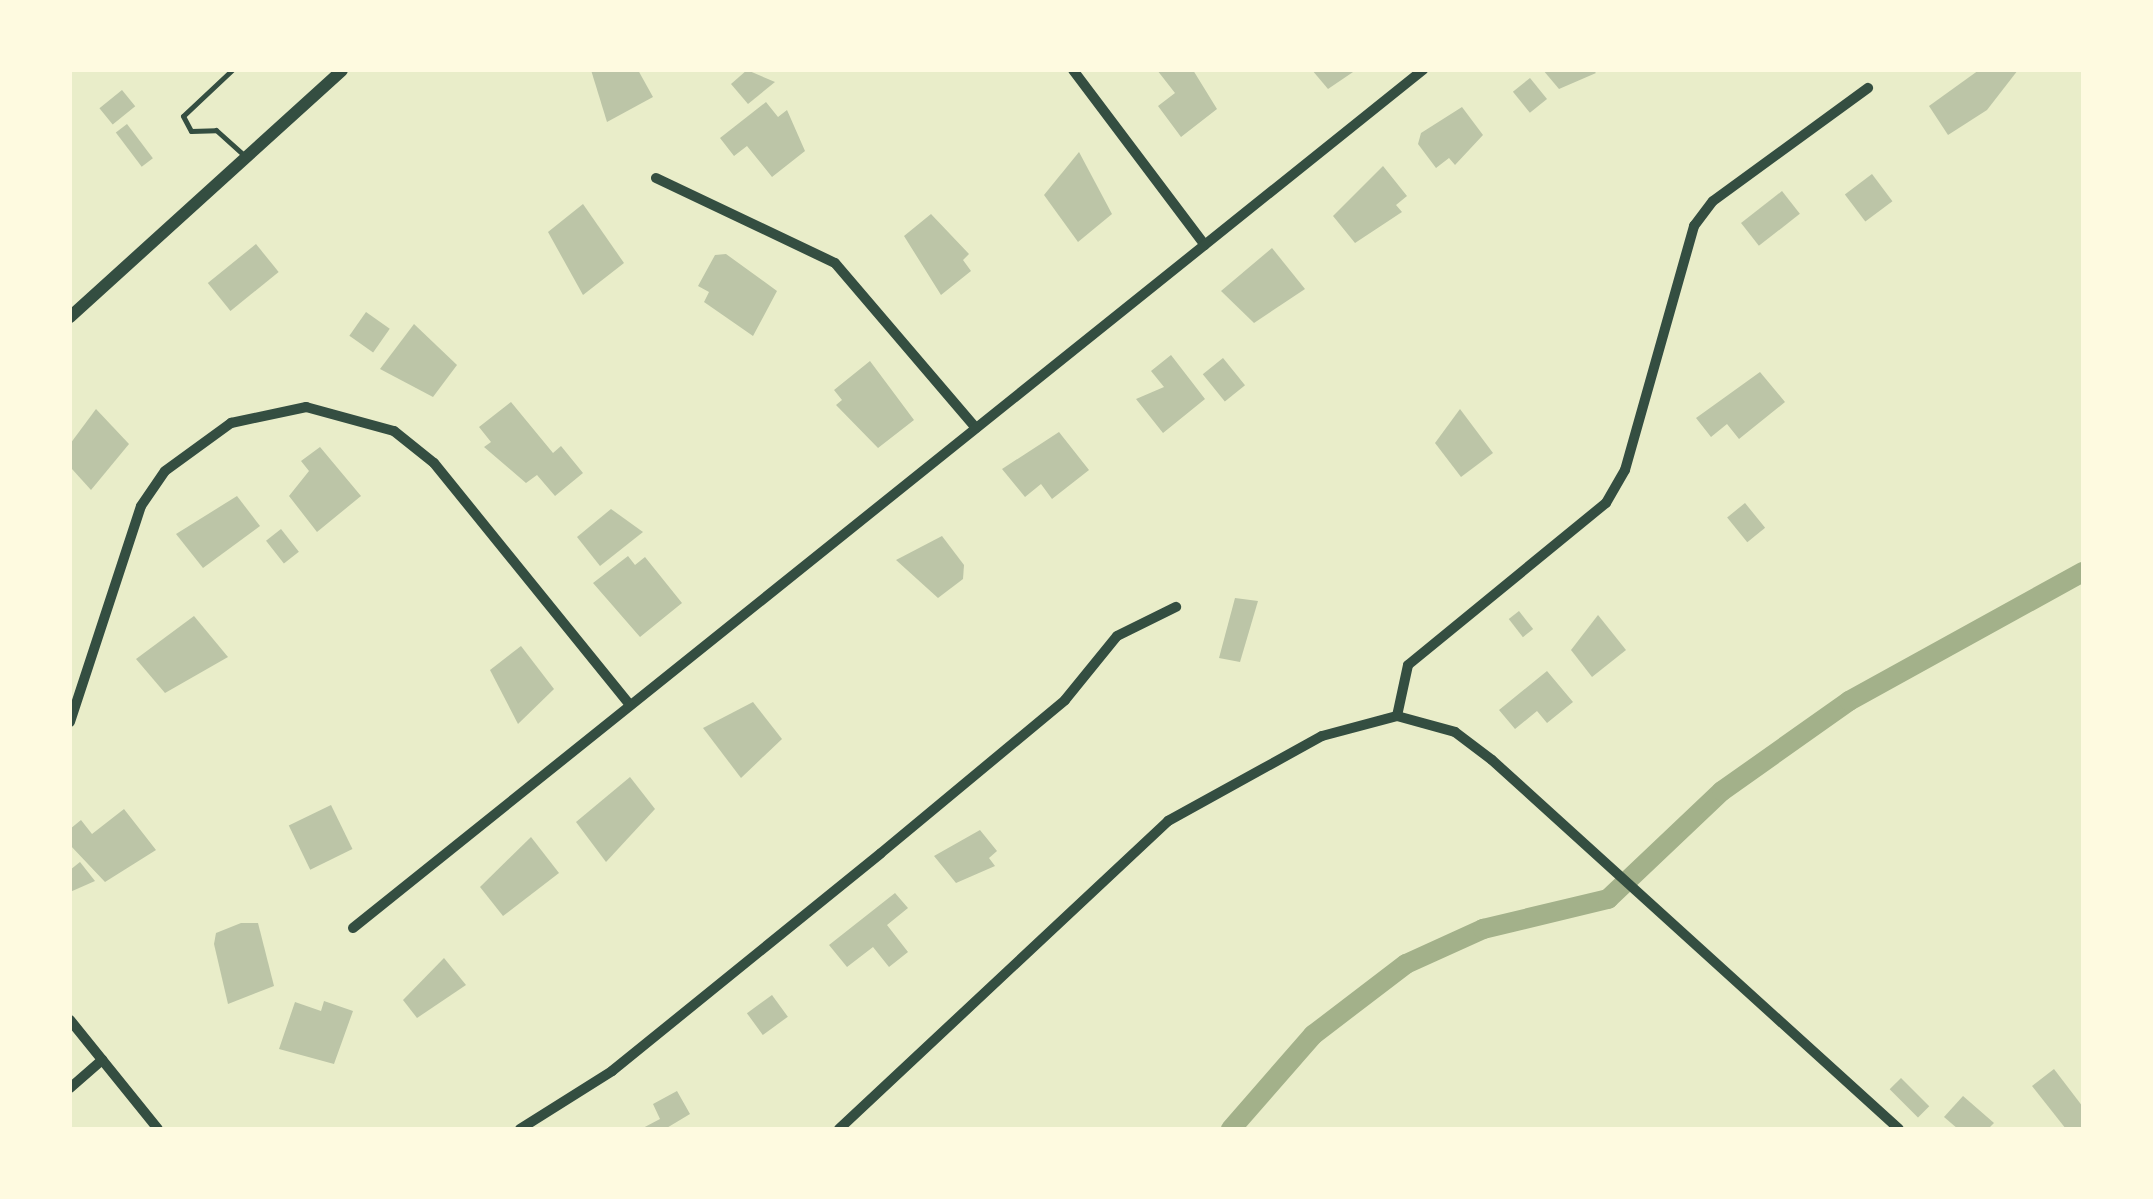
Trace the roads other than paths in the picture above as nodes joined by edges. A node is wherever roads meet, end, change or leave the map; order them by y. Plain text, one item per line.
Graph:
1 (232, 70) edge
2 (1072, 70) edge
3 (1423, 70) edge
4 (338, 71) edge
5 (1868, 88) dead end
6 (246, 157) junction
7 (656, 178) dead end
8 (1204, 245) junction
9 (70, 317) edge
10 (976, 428) junction
11 (1176, 607) dead end
12 (630, 705) junction
13 (1396, 716) junction
14 (70, 722) edge
15 (353, 928) dead end
16 (70, 1020) edge
17 (102, 1060) junction
18 (70, 1088) edge
19 (158, 1129) edge
20 (520, 1129) edge
21 (839, 1129) edge
22 (1899, 1129) edge

1 - 6 lane
2 - 8 street
3 - 8 street
4 - 6 street
5 - 13 street
6 - 9 street
7 - 10 street
8 - 10 street
10 - 12 street
11 - 20 street
12 - 14 street
12 - 15 street
13 - 21 street
13 - 22 street
16 - 17 street
17 - 18 street
17 - 19 street

